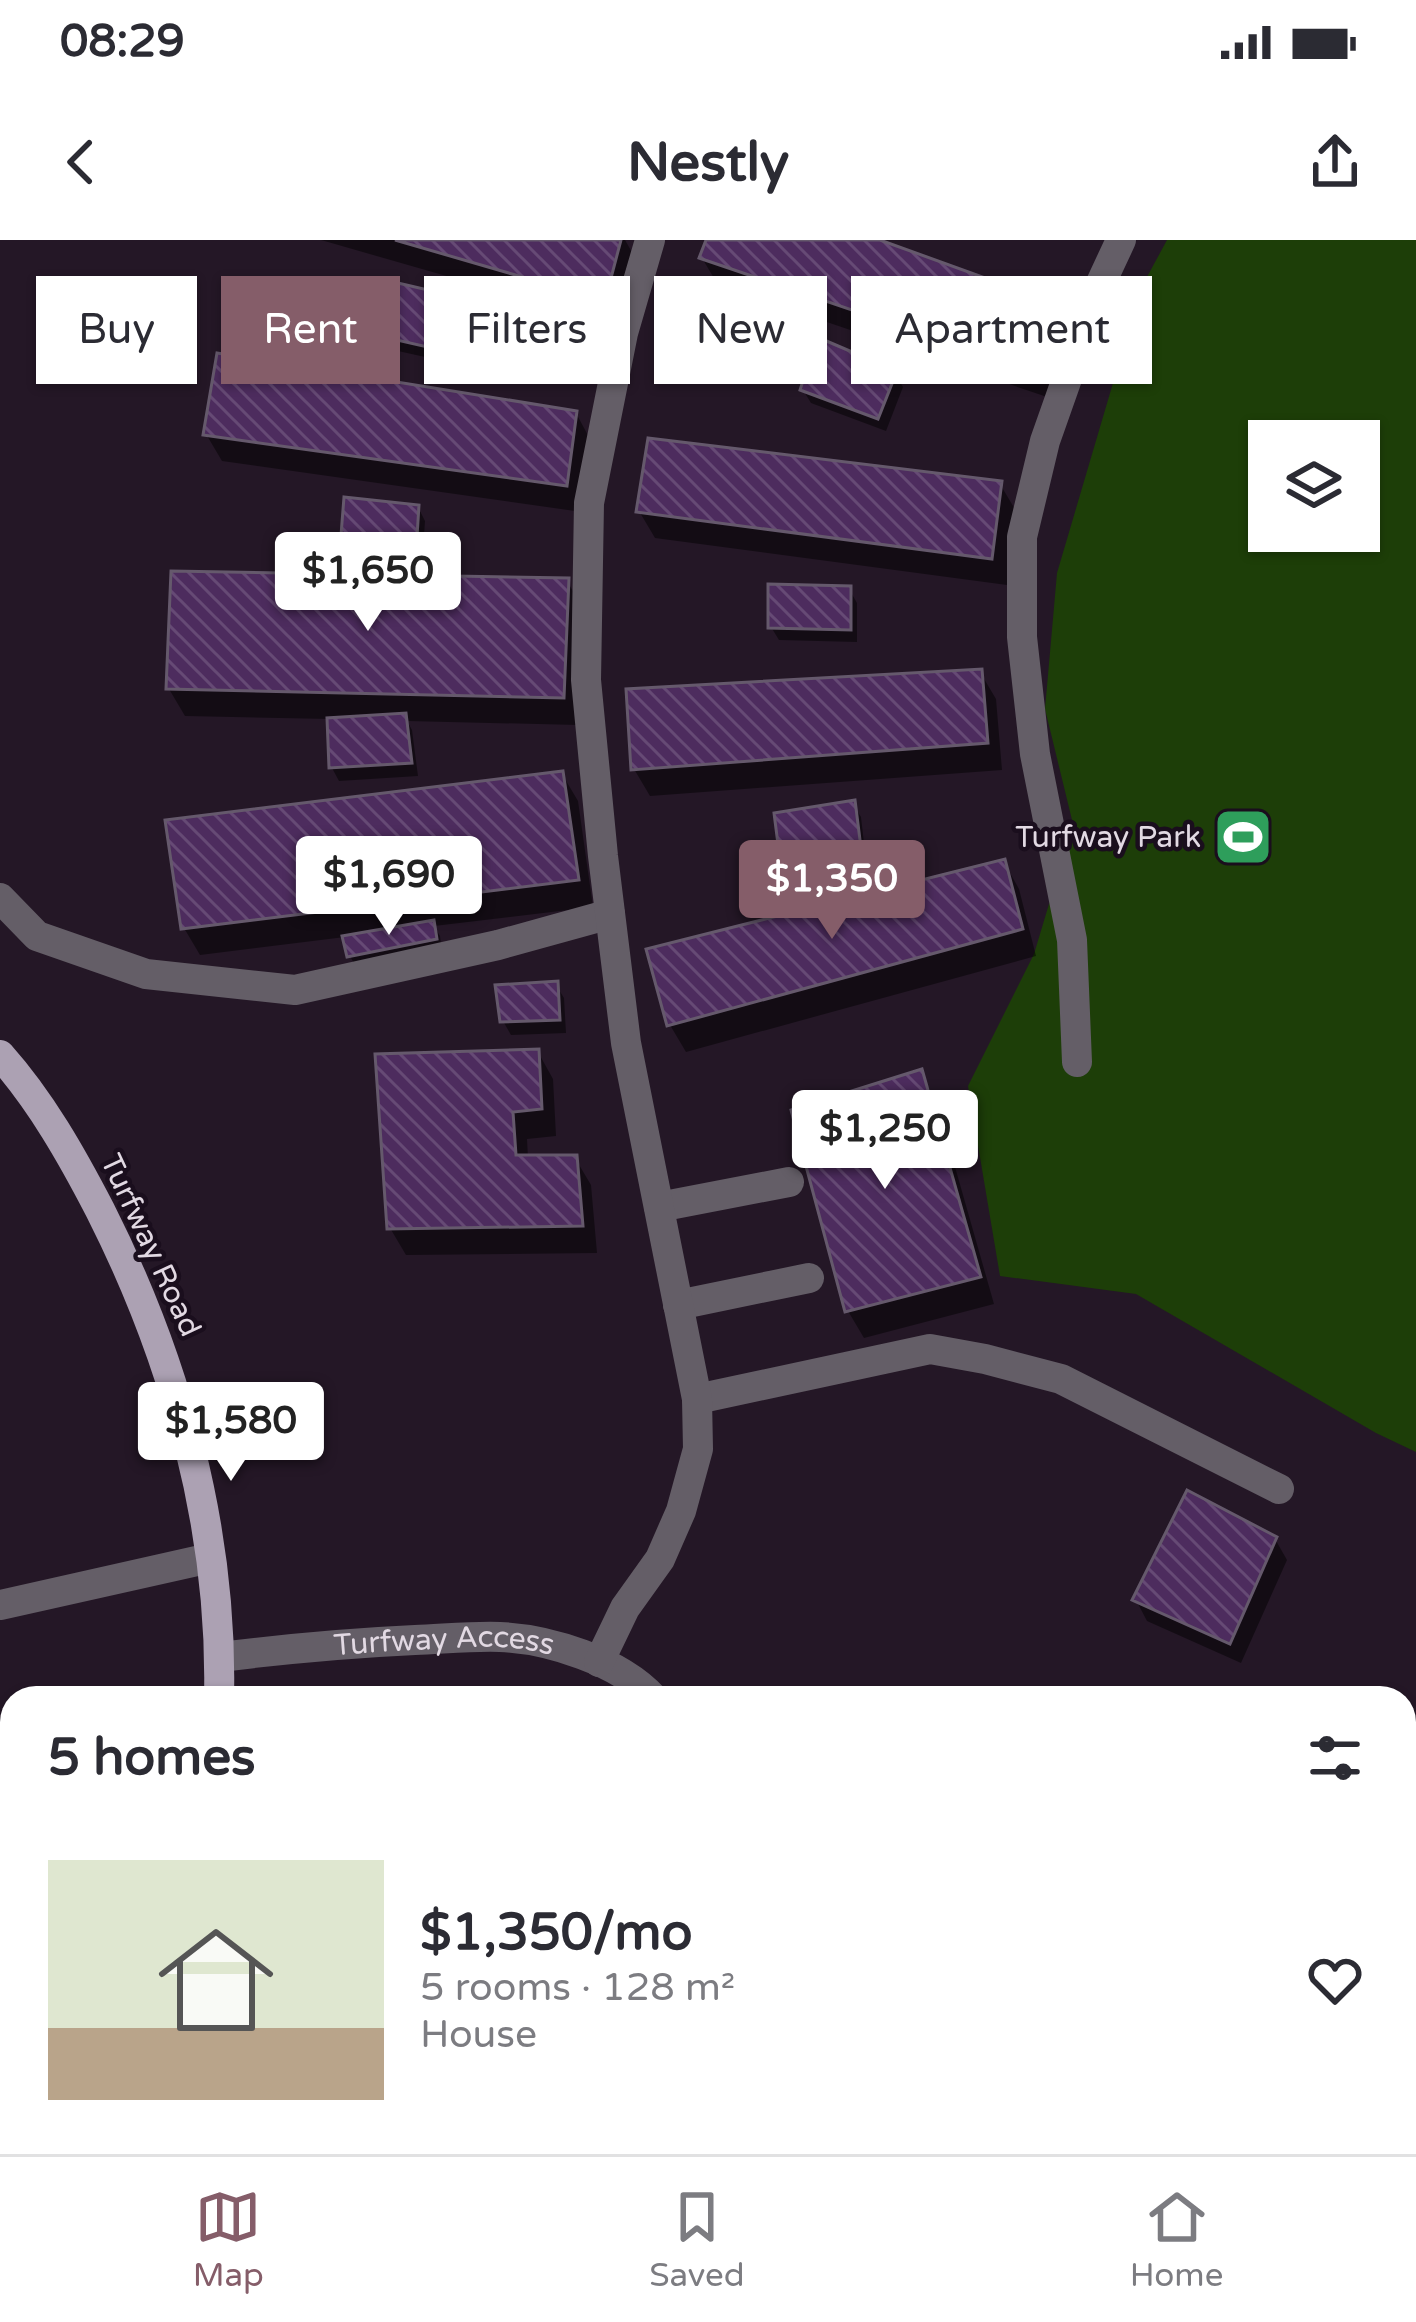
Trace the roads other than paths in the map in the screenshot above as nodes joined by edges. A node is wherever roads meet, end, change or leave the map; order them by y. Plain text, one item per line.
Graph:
1 (650, 240) edge
2 (1121, 240) edge
3 (0, 898) edge
4 (610, 914) junction
5 (0, 1055) edge
6 (1077, 1062) dead end
7 (789, 1181) dead end
8 (659, 1207) junction
9 (809, 1278) dead end
10 (678, 1305) junction
11 (697, 1399) junction
12 (1279, 1489) dead end
13 (210, 1558) junction
14 (0, 1605) edge
15 (220, 1658) junction
16 (599, 1662) junction
17 (219, 1686) edge
18 (638, 1686) edge

1 - 4 street
2 - 6 street
3 - 4 street
4 - 8 street
5 - 13 main road, Turfway Road
7 - 8 street
8 - 10 street
9 - 10 street
10 - 11 street
11 - 12 street
11 - 16 street
13 - 14 street
13 - 15 main road, Turfway Road
15 - 16 street, Turfway Access
15 - 17 main road, Turfway Road
16 - 18 street, Turfway Access

